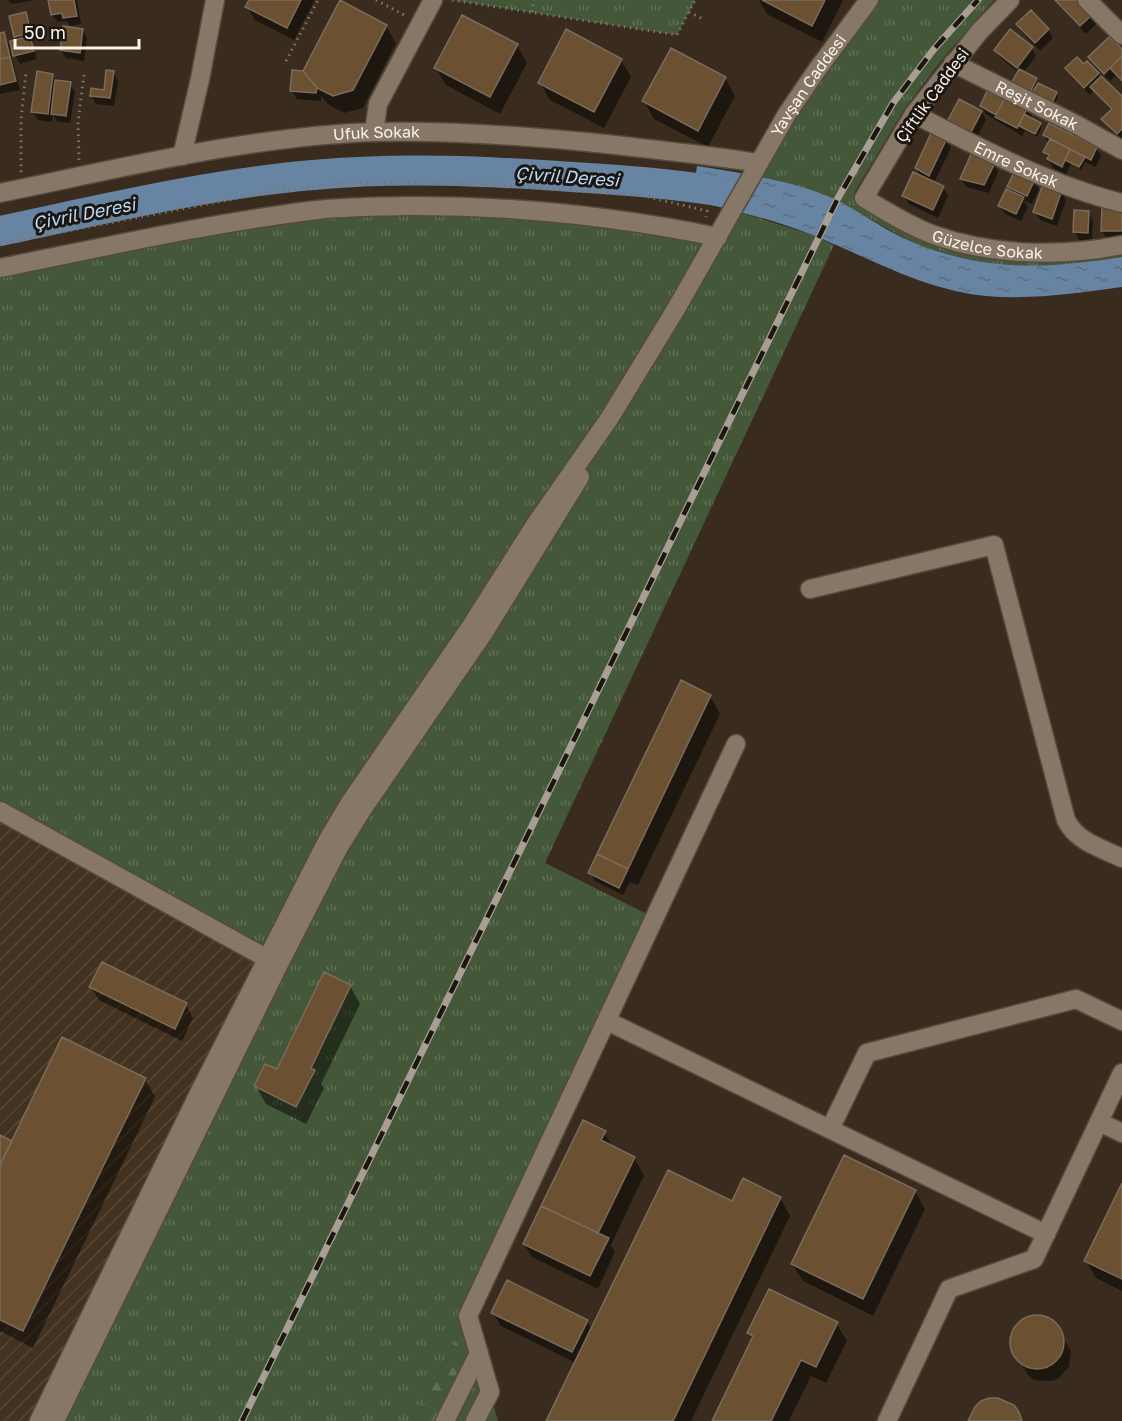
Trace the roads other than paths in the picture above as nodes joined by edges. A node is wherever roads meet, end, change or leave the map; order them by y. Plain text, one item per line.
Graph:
1 (215, 0) edge
2 (433, 0) edge
3 (869, 0) edge
4 (1010, 0) edge
5 (1087, 0) edge
6 (1122, 34) edge
7 (953, 63) junction
8 (914, 114) junction
9 (374, 132) junction
10 (1122, 150) edge
11 (182, 156) junction
12 (755, 169) junction
13 (0, 193) edge
14 (864, 198) joint
15 (1122, 203) edge
16 (718, 237) junction
17 (1122, 245) edge
18 (0, 268) edge
19 (609, 419) junction
20 (810, 589) dead end
21 (736, 744) dead end
22 (0, 811) edge
23 (1122, 858) edge
24 (266, 958) junction
25 (607, 1021) junction
26 (1122, 1021) edge
27 (1122, 1072) edge
28 (1099, 1122) junction
29 (830, 1129) junction
30 (1122, 1133) edge
31 (1046, 1234) junction
32 (479, 1353) junction
33 (39, 1421) edge
34 (55, 1421) edge
35 (445, 1421) edge
36 (475, 1421) edge
37 (887, 1421) edge

1 - 11 street
2 - 9 street
3 - 12 street, Yavşan Caddesi
4 - 7 street, Çiftlik Caddesi
5 - 6 street
7 - 8 street, Çiftlik Caddesi
7 - 10 street, Reşit Sokak
8 - 14 street, Çiftlik Caddesi
8 - 15 street, Emre Sokak
9 - 11 street, Ufuk Sokak
9 - 12 street, Ufuk Sokak
11 - 13 street, Ufuk Sokak
12 - 16 street, Yavşan Caddesi
14 - 17 street, Güzelce Sokak
16 - 18 street
16 - 19 street, Yavşan Caddesi
19 - 24 street
19 - 34 street
20 - 23 street
21 - 25 street
22 - 24 street
24 - 33 street
25 - 29 street
25 - 32 street
26 - 29 street
27 - 28 street
28 - 30 street
28 - 31 street
29 - 31 street
31 - 37 street
32 - 35 street
32 - 36 street

